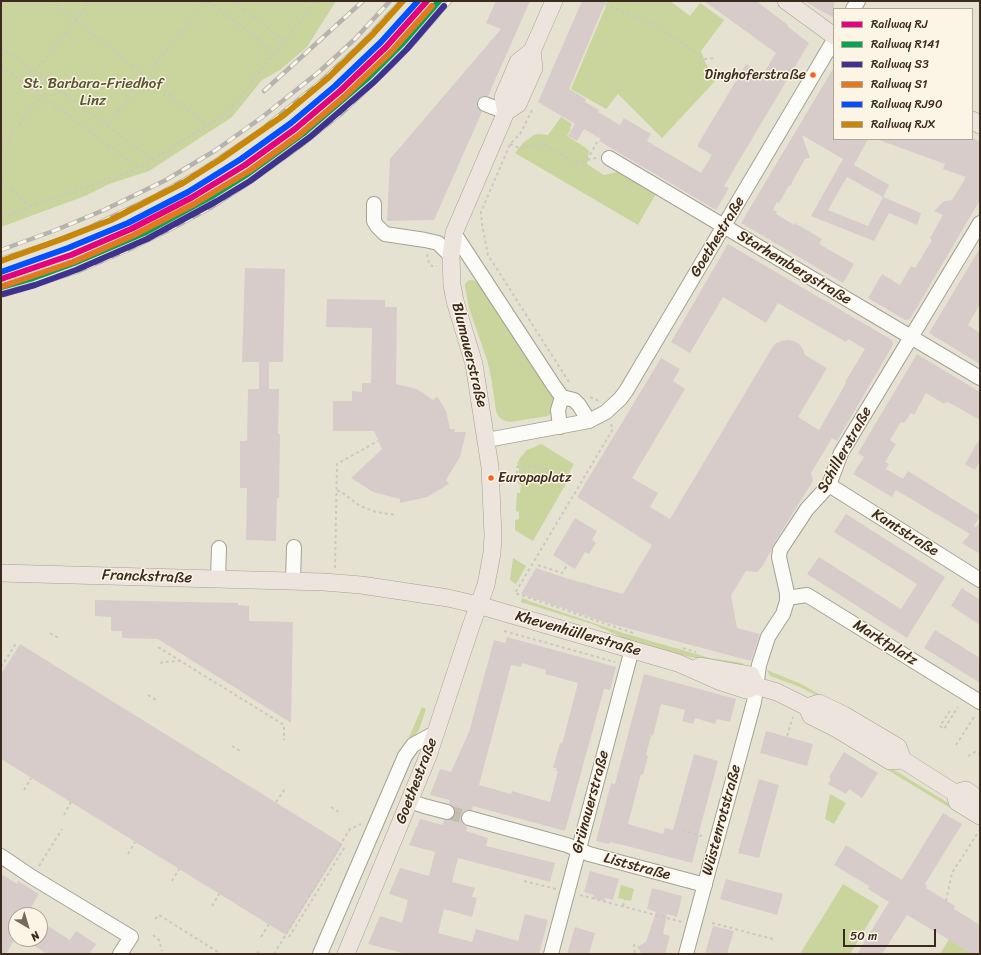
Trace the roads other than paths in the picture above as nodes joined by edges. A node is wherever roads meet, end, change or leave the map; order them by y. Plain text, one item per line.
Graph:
1 (554, 1) edge
2 (786, 1) edge
3 (833, 35) edge
4 (833, 42) edge
5 (485, 104) dead end
6 (506, 112) junction
7 (609, 158) road end
8 (374, 204) dead end
9 (980, 223) edge
10 (724, 226) junction
11 (454, 233) junction
12 (451, 256) junction
13 (911, 337) junction
14 (980, 378) edge
15 (573, 397) junction
16 (589, 421) junction
17 (560, 427) junction
18 (487, 440) junction
19 (829, 485) junction
20 (294, 547) dead end
21 (219, 548) dead end
22 (1, 573) edge
23 (218, 579) junction
24 (980, 580) edge
25 (293, 581) junction
26 (787, 598) junction
27 (478, 606) junction
28 (635, 642) junction
29 (756, 686) junction
30 (980, 702) edge
31 (435, 733) junction
32 (955, 793) junction
33 (410, 800) junction
34 (980, 800) edge
35 (446, 812) tunnel mouth
36 (379, 817) junction
37 (473, 819) tunnel mouth
38 (979, 823) edge
39 (400, 825) junction
40 (578, 850) junction
41 (1, 856) edge
42 (354, 877) junction
43 (705, 885) junction
44 (368, 901) junction
45 (120, 954) edge
46 (320, 954) edge
47 (346, 954) edge
48 (551, 954) edge
49 (686, 954) edge

1 - 6 main road, Blumauerstraße
2 - 3 main road
4 - 10 street, Goethestraße
5 - 6 street
6 - 11 main road, Blumauerstraße
7 - 10 street, Starhembergstraße
8 - 12 street
9 - 13 street, Schillerstraße
10 - 13 street, Starhembergstraße
10 - 16 street, Goethestraße
11 - 12 main road, Blumauerstraße
11 - 15 street
12 - 18 main road, Blumauerstraße
13 - 14 street, Starhembergstraße
13 - 19 street, Schillerstraße
15 - 16 street
15 - 17 street
16 - 17 street, Goethestraße
17 - 18 street, Goethestraße
18 - 27 main road, Blumauerstraße
19 - 24 street, Kantstraße
19 - 26 street, Schillerstraße
20 - 25 street
21 - 23 street
22 - 23 main road, Franckstraße
23 - 25 main road, Franckstraße
25 - 27 main road
26 - 29 street
26 - 30 street, Marktplatz
27 - 28 main road, Khevenhüllerstraße
27 - 31 main road, Goethestraße
28 - 29 main road, Khevenhüllerstraße
28 - 40 street, Grünauerstraße
29 - 32 main road, Khevenhüllerstraße
29 - 43 street, Wüstenrotstraße
31 - 33 main road, Goethestraße
31 - 36 street
32 - 34 main road, Khevenhüllerstraße
32 - 38 main road, Khevenhüllerstraße
33 - 35 street
33 - 39 main road, Goethestraße
36 - 39 street
36 - 42 street
37 - 40 street, Liststraße
39 - 44 main road, Goethestraße
40 - 43 street, Liststraße
40 - 48 street, Grünauerstraße
41 - 45 street
42 - 44 street
42 - 46 street
43 - 49 street, Wüstenrotstraße
44 - 47 main road, Goethestraße

